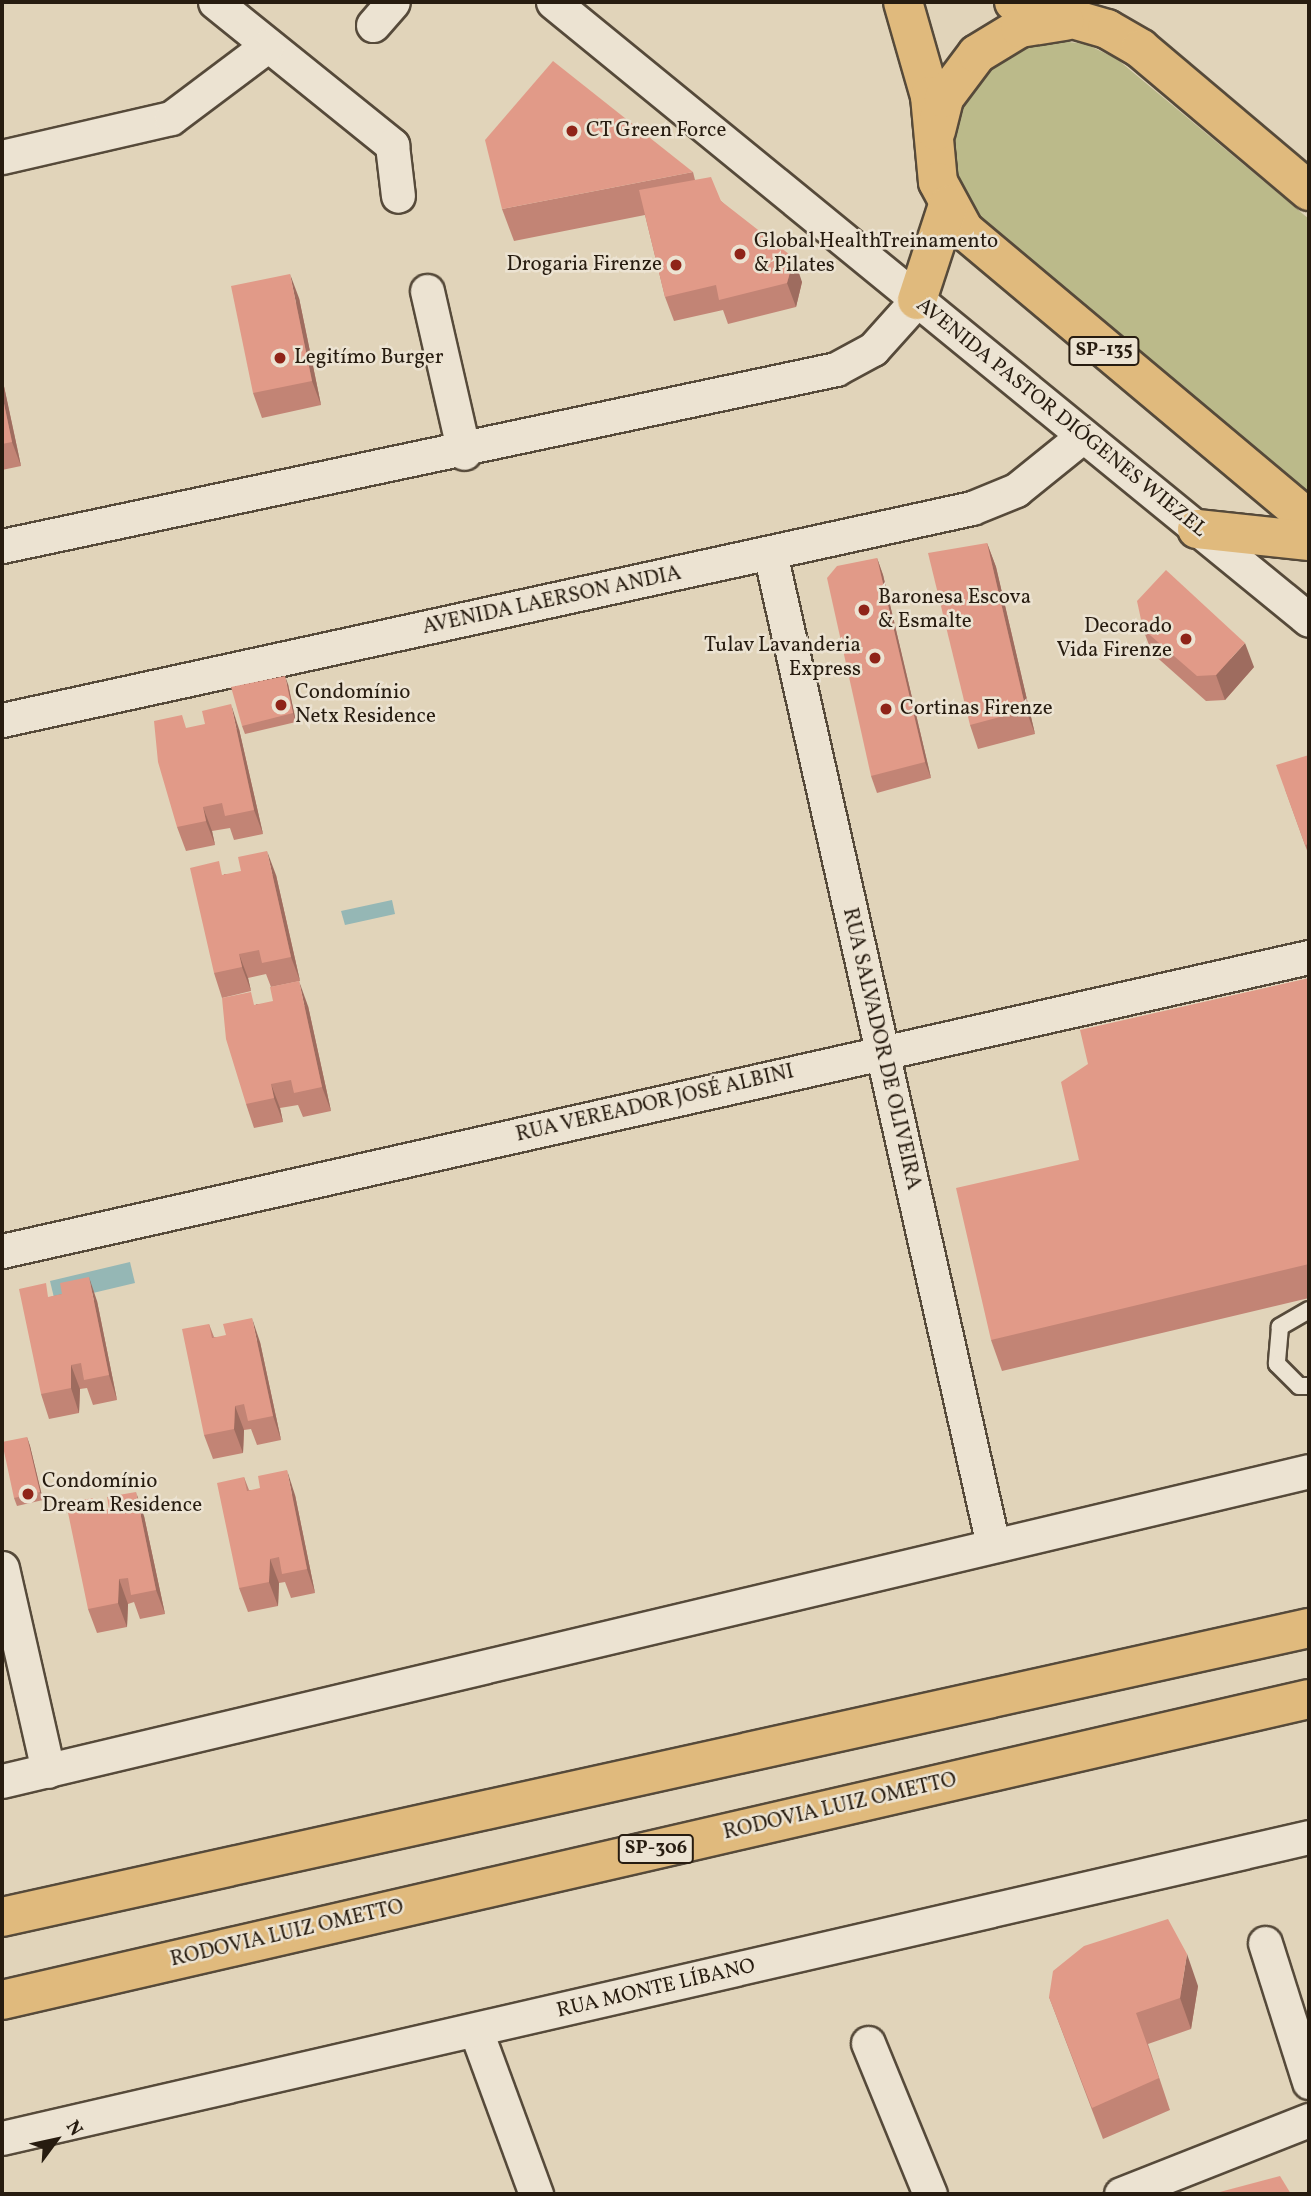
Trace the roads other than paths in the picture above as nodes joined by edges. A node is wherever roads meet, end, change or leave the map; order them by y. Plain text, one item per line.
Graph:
1 (215, 2) edge
2 (553, 2) edge
3 (903, 2) edge
4 (1014, 2) edge
5 (1081, 22) junction
6 (267, 47) junction
7 (2, 157) edge
8 (933, 157) junction
9 (1270, 159) junction
10 (1309, 170) edge
11 (1309, 191) edge
12 (398, 196) dead end
13 (947, 205) junction
14 (427, 291) dead end
15 (917, 300) junction
16 (1083, 436) junction
17 (464, 453) junction
18 (1309, 519) edge
19 (1197, 529) junction
20 (1309, 541) edge
21 (2, 546) edge
22 (770, 553) junction
23 (1309, 620) edge
24 (2, 720) edge
25 (1309, 957) edge
26 (882, 1053) junction
27 (2, 1251) edge
28 (1309, 1310) edge
29 (1309, 1386) edge
30 (1309, 1471) edge
31 (993, 1545) junction
32 (2, 1568) edge
33 (1309, 1628) edge
34 (1309, 1699) edge
35 (48, 1771) junction
36 (2, 1781) edge
37 (1309, 1837) edge
38 (2, 1917) edge
39 (1265, 1943) dead end
40 (2, 2000) edge
41 (476, 2031) junction
42 (868, 2043) dead end
43 (1309, 2082) edge
44 (1309, 2120) edge
45 (2, 2138) edge
46 (536, 2194) edge
47 (930, 2194) edge
48 (1121, 2194) edge

1 - 6 street
2 - 15 street, AVENIDA PASTOR DIÓGENES WIEZEL
3 - 8 main road, SP-135
4 - 5 main road
5 - 8 main road
5 - 9 main road
6 - 7 street
6 - 12 street
8 - 13 main road, SP-135
9 - 10 street
9 - 11 main road
13 - 15 main road
13 - 18 main road, SP-135
14 - 17 street
15 - 16 street, AVENIDA PASTOR DIÓGENES WIEZEL
15 - 17 street
16 - 19 street, AVENIDA PASTOR DIÓGENES WIEZEL
16 - 22 street, AVENIDA LAERSON ANDIA
17 - 21 street
19 - 20 main road
19 - 23 street, AVENIDA PASTOR DIÓGENES WIEZEL
22 - 24 street, AVENIDA LAERSON ANDIA
22 - 26 street, RUA SALVADOR DE OLIVEIRA
25 - 26 street, RUA VEREADOR JOSÉ ALBINI
26 - 27 street, RUA VEREADOR JOSÉ ALBINI
26 - 31 street, RUA SALVADOR DE OLIVEIRA
28 - 29 lane
30 - 31 street
31 - 35 street
32 - 35 street
33 - 38 main road
34 - 40 main road, RODOVIA LUIZ OMETTO / SP-306
35 - 36 street
37 - 41 street, RUA MONTE LÍBANO
39 - 43 street
41 - 45 street, RUA MONTE LÍBANO
41 - 46 street
42 - 47 street
44 - 48 street

